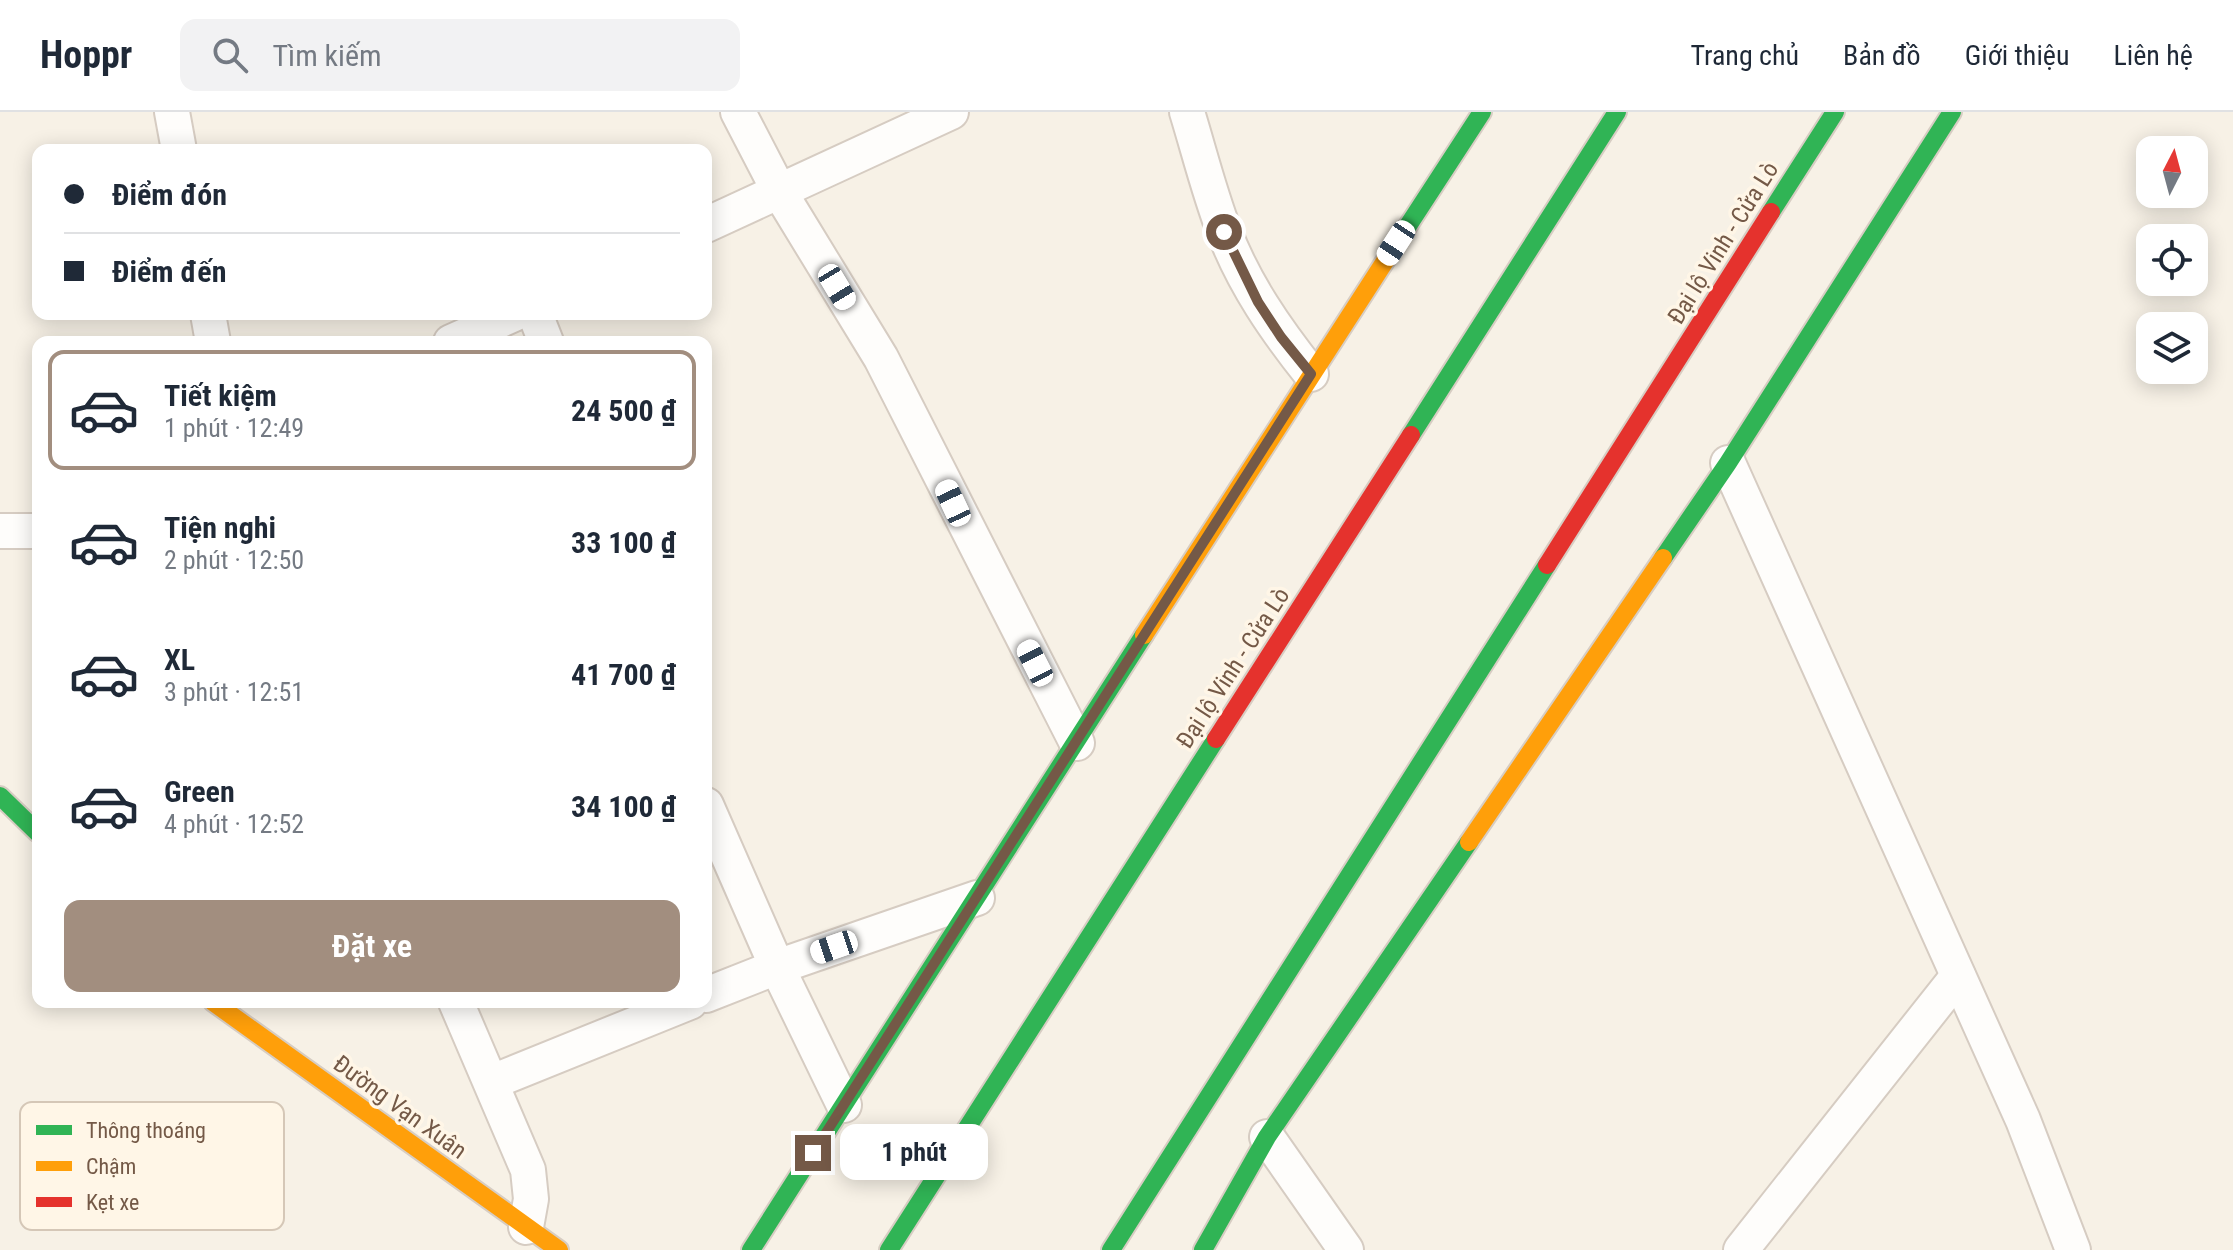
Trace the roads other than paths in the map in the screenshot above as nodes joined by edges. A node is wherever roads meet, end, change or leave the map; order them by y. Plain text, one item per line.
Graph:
1 (172, 112) edge
2 (738, 112) edge
3 (951, 112) edge
4 (1187, 112) edge
5 (1482, 112) edge
6 (1617, 112) edge
7 (1835, 112) edge
8 (1952, 112) edge
9 (178, 144) edge
10 (779, 191) junction
11 (712, 222) edge
12 (500, 320) edge
13 (464, 336) edge
14 (1311, 374) junction
15 (1728, 463) junction
16 (0, 531) edge
17 (32, 531) edge
18 (1077, 743) junction
19 (0, 796) edge
20 (712, 819) edge
21 (32, 827) edge
22 (977, 898) junction
23 (777, 967) junction
24 (1958, 976) junction
25 (712, 993) edge
26 (221, 1008) edge
27 (459, 1008) edge
28 (675, 1008) edge
29 (492, 1082) junction
30 (844, 1105) junction
31 (1267, 1137) junction
32 (526, 1227) junction
33 (559, 1250) edge
34 (751, 1250) edge
35 (889, 1250) edge
36 (1111, 1250) edge
37 (1203, 1250) edge
38 (1346, 1250) edge
39 (1741, 1250) edge
40 (2073, 1250) edge

1 - 9 street
2 - 10 street
3 - 10 street
4 - 14 street
5 - 14 main road
6 - 35 main road, Đại lộ Vinh - Cửa Lò
7 - 36 main road, Đại lộ Vinh - Cửa Lò
8 - 15 main road
10 - 11 street
10 - 18 street
12 - 13 street
14 - 18 main road
15 - 24 street
15 - 31 main road
16 - 17 street
18 - 22 main road
19 - 21 main road
20 - 23 street
22 - 23 street
22 - 30 main road
23 - 25 street
23 - 30 street
24 - 39 street
24 - 40 street
26 - 32 main road, Đường Vạn Xuân
27 - 29 street
28 - 29 street
29 - 32 street
30 - 34 main road
31 - 37 main road
31 - 38 street
32 - 33 main road, Đường Vạn Xuân

